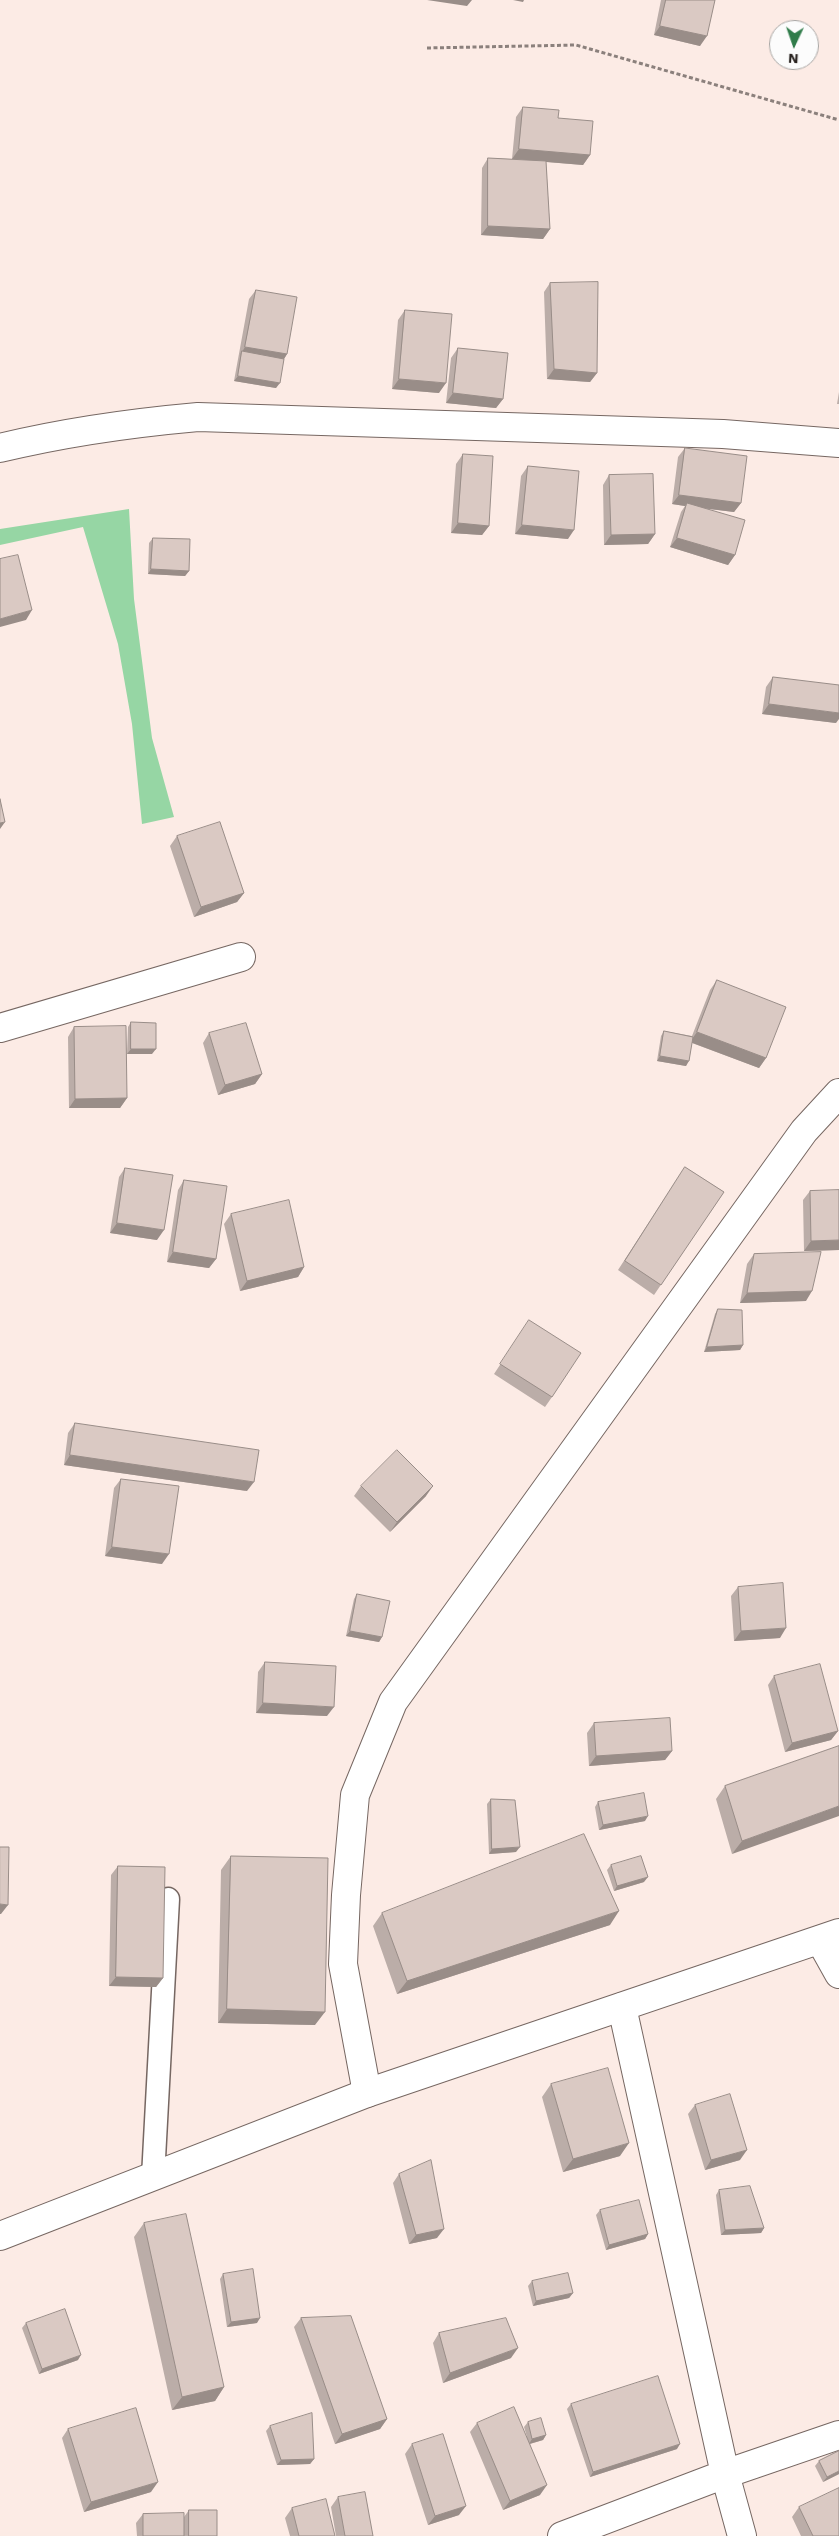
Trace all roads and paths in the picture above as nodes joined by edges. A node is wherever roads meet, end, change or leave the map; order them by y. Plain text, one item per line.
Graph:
1 (427, 48) dead end
2 (839, 120) edge
3 (839, 444) edge
4 (0, 448) edge
5 (240, 957) dead end
6 (0, 1028) edge
7 (839, 1093) edge
8 (168, 1899) dead end
9 (829, 1936) edge
10 (839, 1974) edge
11 (622, 2007) junction
12 (367, 2093) junction
13 (153, 2177) junction
14 (0, 2236) edge
15 (839, 2435) edge
16 (725, 2474) junction
17 (562, 2536) edge
18 (742, 2536) edge

1 - 2 path
3 - 4 street
5 - 6 street
7 - 12 street
8 - 13 lane
9 - 10 street
9 - 11 street
11 - 12 street
11 - 16 street
12 - 13 street
13 - 14 street
15 - 16 street
16 - 17 street
16 - 18 street

